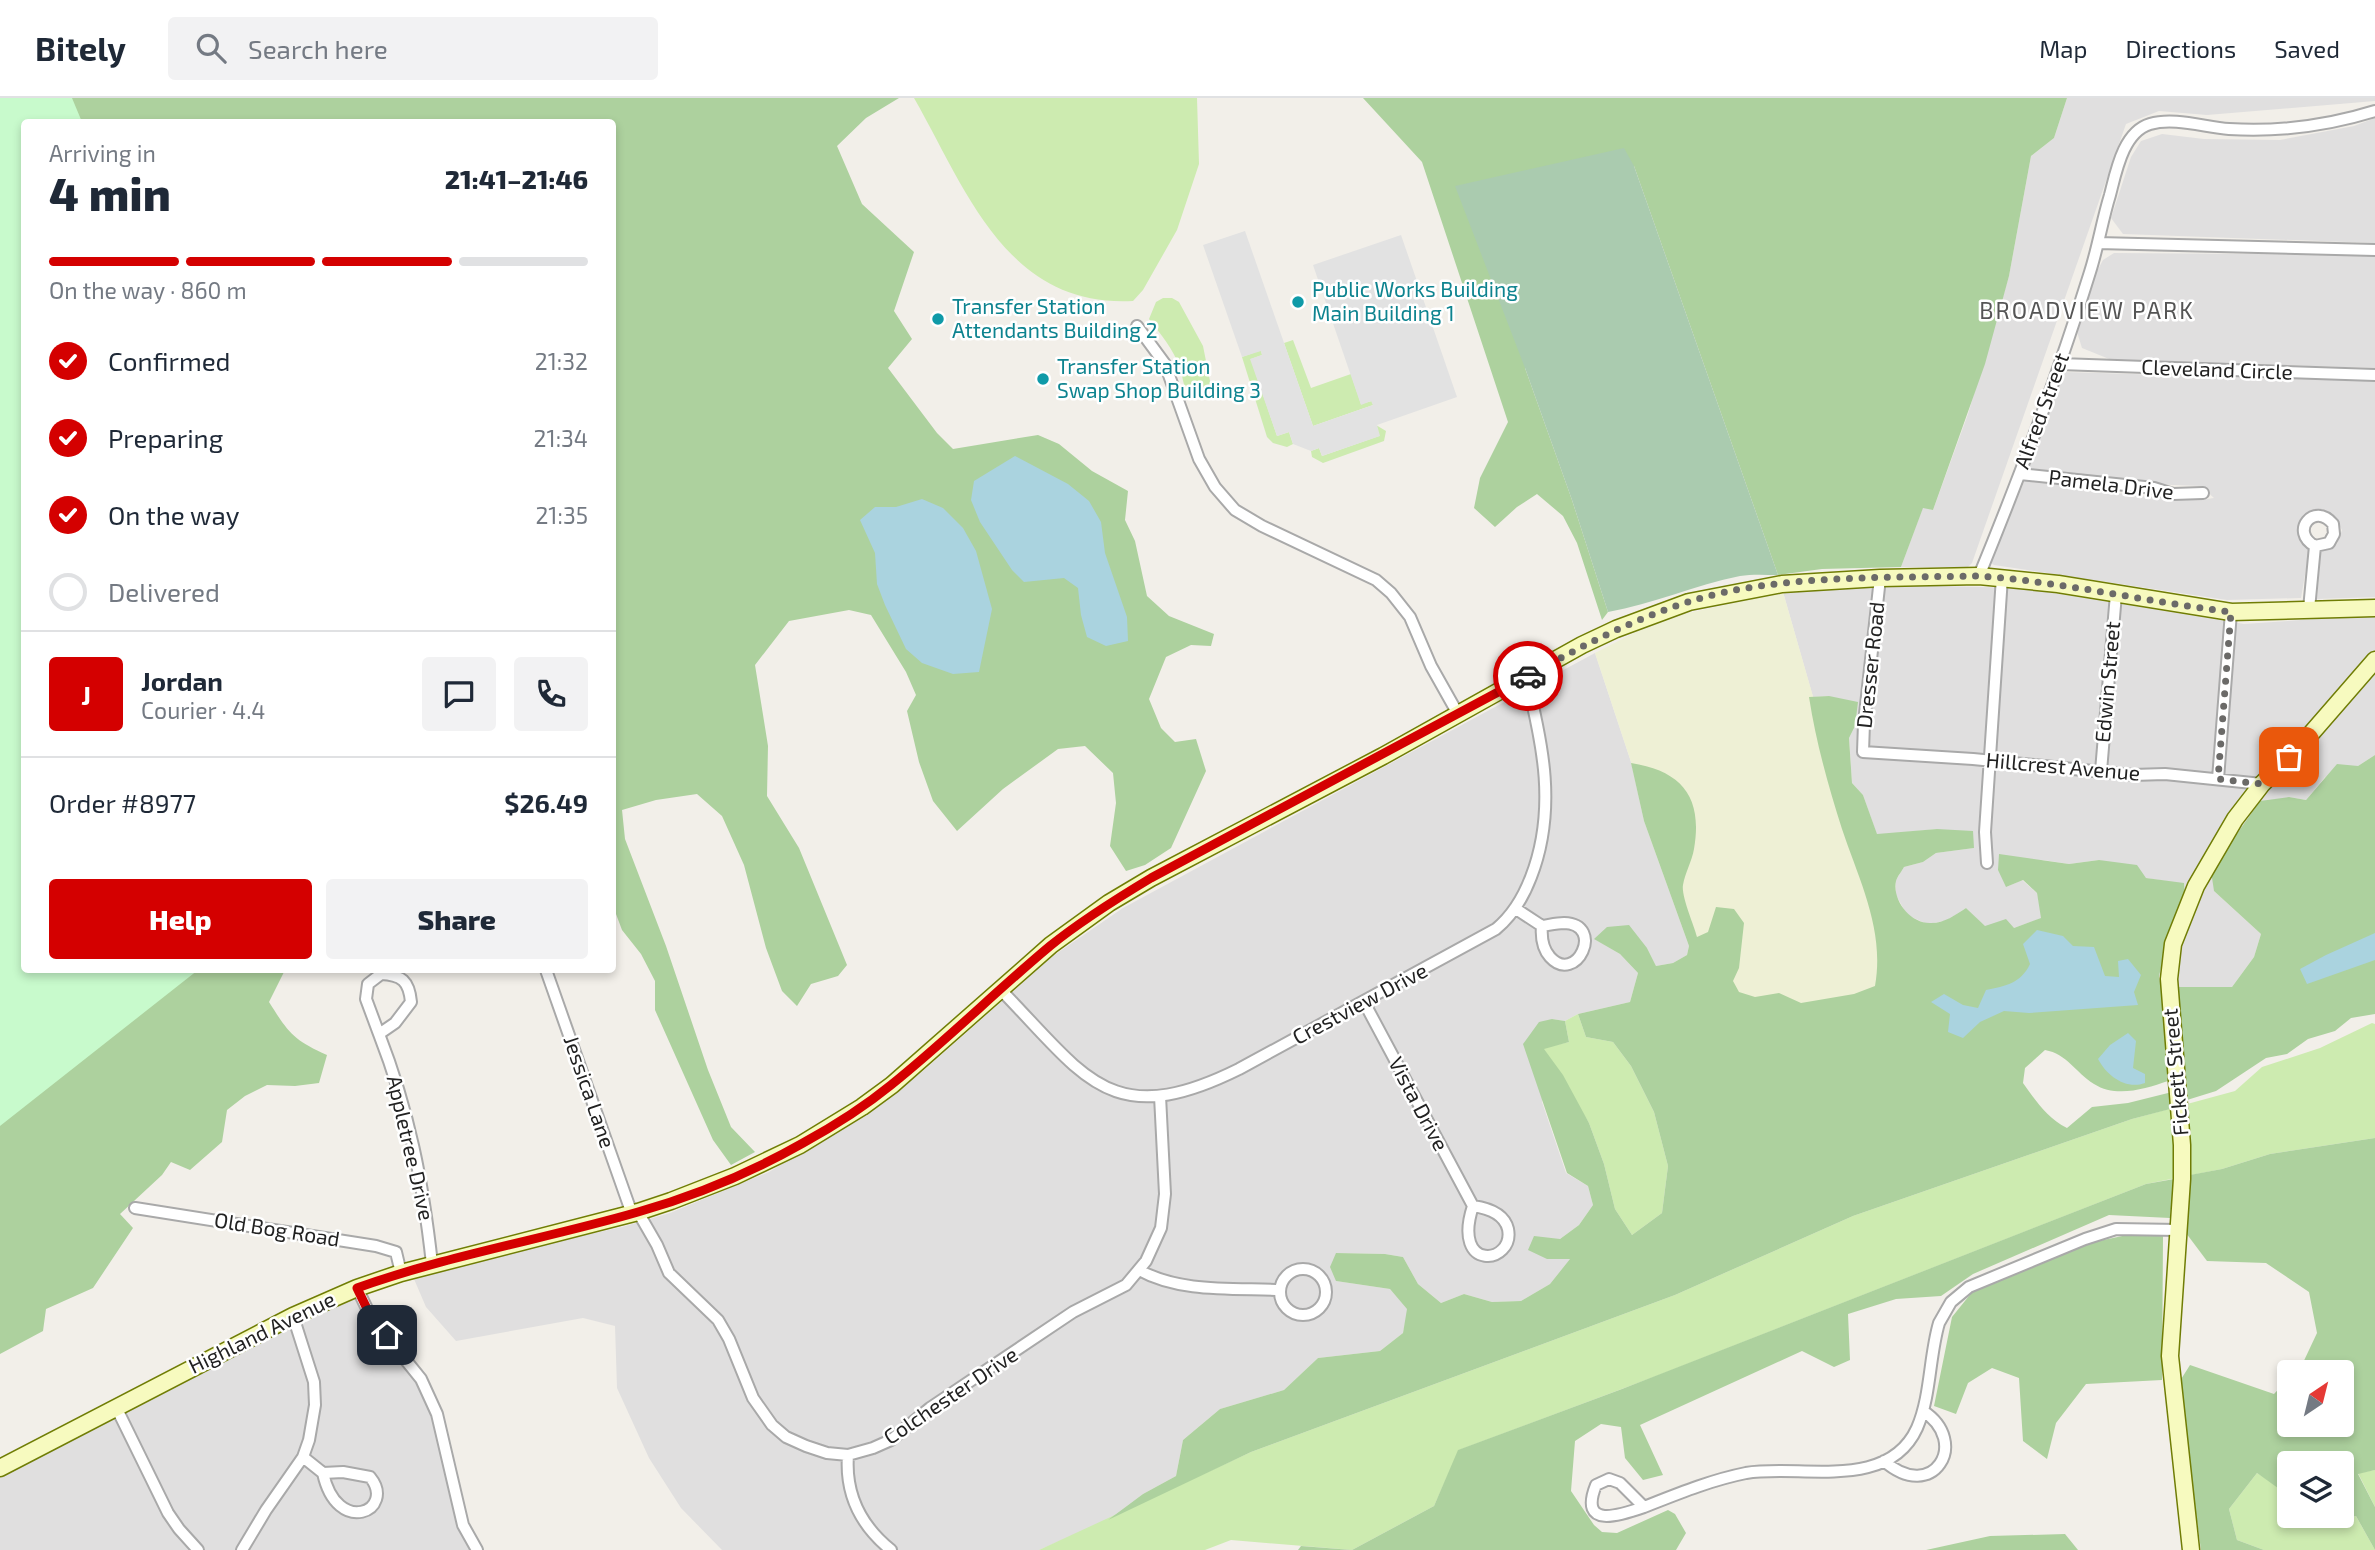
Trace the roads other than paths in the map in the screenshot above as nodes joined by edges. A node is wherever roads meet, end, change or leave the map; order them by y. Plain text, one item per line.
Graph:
1 (2375, 111) edge
2 (2098, 243) junction
3 (2375, 250) edge
4 (1138, 326) dead end
5 (2060, 364) junction
6 (2375, 375) edge
7 (2020, 474) junction
8 (2203, 493) dead end
9 (2315, 546) dead end
10 (1979, 576) junction
11 (1880, 578) junction
12 (2001, 578) junction
13 (2116, 594) junction
14 (2375, 608) edge
15 (2309, 609) junction
16 (2231, 612) junction
17 (2375, 660) edge
18 (1526, 677) junction
19 (1458, 713) junction
20 (1863, 752) joint
21 (1989, 761) junction
22 (2101, 771) junction
23 (2218, 779) junction
24 (2262, 784) junction
25 (1987, 863) dead end
26 (1516, 909) junction
27 (1542, 926) junction
28 (548, 973) edge
29 (1000, 989) junction
30 (1364, 1002) junction
31 (379, 1034) junction
32 (1160, 1096) junction
33 (1473, 1206) junction
34 (135, 1208) dead end
35 (635, 1213) junction
36 (2178, 1230) junction
37 (661, 1257) joint
38 (432, 1264) junction
39 (1139, 1270) junction
40 (401, 1273) junction
41 (357, 1288) junction
42 (1280, 1290) junction
43 (293, 1316) junction
44 (116, 1406) junction
45 (1923, 1411) junction
46 (848, 1455) junction
47 (303, 1457) junction
48 (1884, 1461) junction
49 (0, 1468) edge
50 (323, 1473) junction
51 (1644, 1507) junction
52 (198, 1550) edge
53 (242, 1550) edge
54 (477, 1550) edge
55 (891, 1550) edge
56 (2191, 1550) edge

1 - 2 street, Alfred Street
2 - 3 street
2 - 5 street, Alfred Street
4 - 19 street
5 - 6 street, Cleveland Circle
5 - 7 street, Alfred Street
7 - 8 street, Pamela Drive
7 - 10 street, Alfred Street
9 - 15 street
10 - 11 street, Highland Avenue
10 - 12 street, Highland Avenue
11 - 18 street, Highland Avenue
11 - 20 street, Dresser Road
12 - 13 street, Highland Avenue
12 - 21 street
13 - 16 street, Highland Avenue
13 - 22 street, Edwin Street
14 - 15 street, Highland Avenue
15 - 16 street, Highland Avenue
16 - 23 street
17 - 24 street, Fickett Street
18 - 19 street, Highland Avenue
18 - 26 street, Crestview Drive
19 - 29 street, Highland Avenue
20 - 21 street, Hillcrest Avenue
21 - 22 street, Hillcrest Avenue
21 - 25 street
22 - 23 street, Hillcrest Avenue
23 - 24 street, Hillcrest Avenue
24 - 36 street, Fickett Street
26 - 27 street
26 - 30 street, Crestview Drive
27 - 27 street
28 - 35 street, Jessica Lane
29 - 32 street, Crestview Drive
29 - 35 street, Highland Avenue
30 - 32 street, Crestview Drive
30 - 33 street, Vista Drive
31 - 31 street, Appletree Drive
31 - 38 street, Appletree Drive
32 - 39 street, Colchester Drive
33 - 33 street
34 - 40 street, Old Bog Road
35 - 37 street, Jessica Lane
35 - 38 street, Highland Avenue
36 - 45 street
36 - 56 street, Fickett Street
37 - 46 street, Colchester Drive
38 - 40 street, Highland Avenue
39 - 42 street
39 - 46 street, Colchester Drive
40 - 41 street, Highland Avenue
41 - 43 street, Highland Avenue
41 - 54 street
42 - 42 street
43 - 44 street, Highland Avenue
43 - 47 street
44 - 49 street, Highland Avenue
44 - 52 street
45 - 48 street
45 - 48 street
46 - 55 street
47 - 50 street
47 - 53 street
48 - 51 street
50 - 50 street
51 - 51 street

